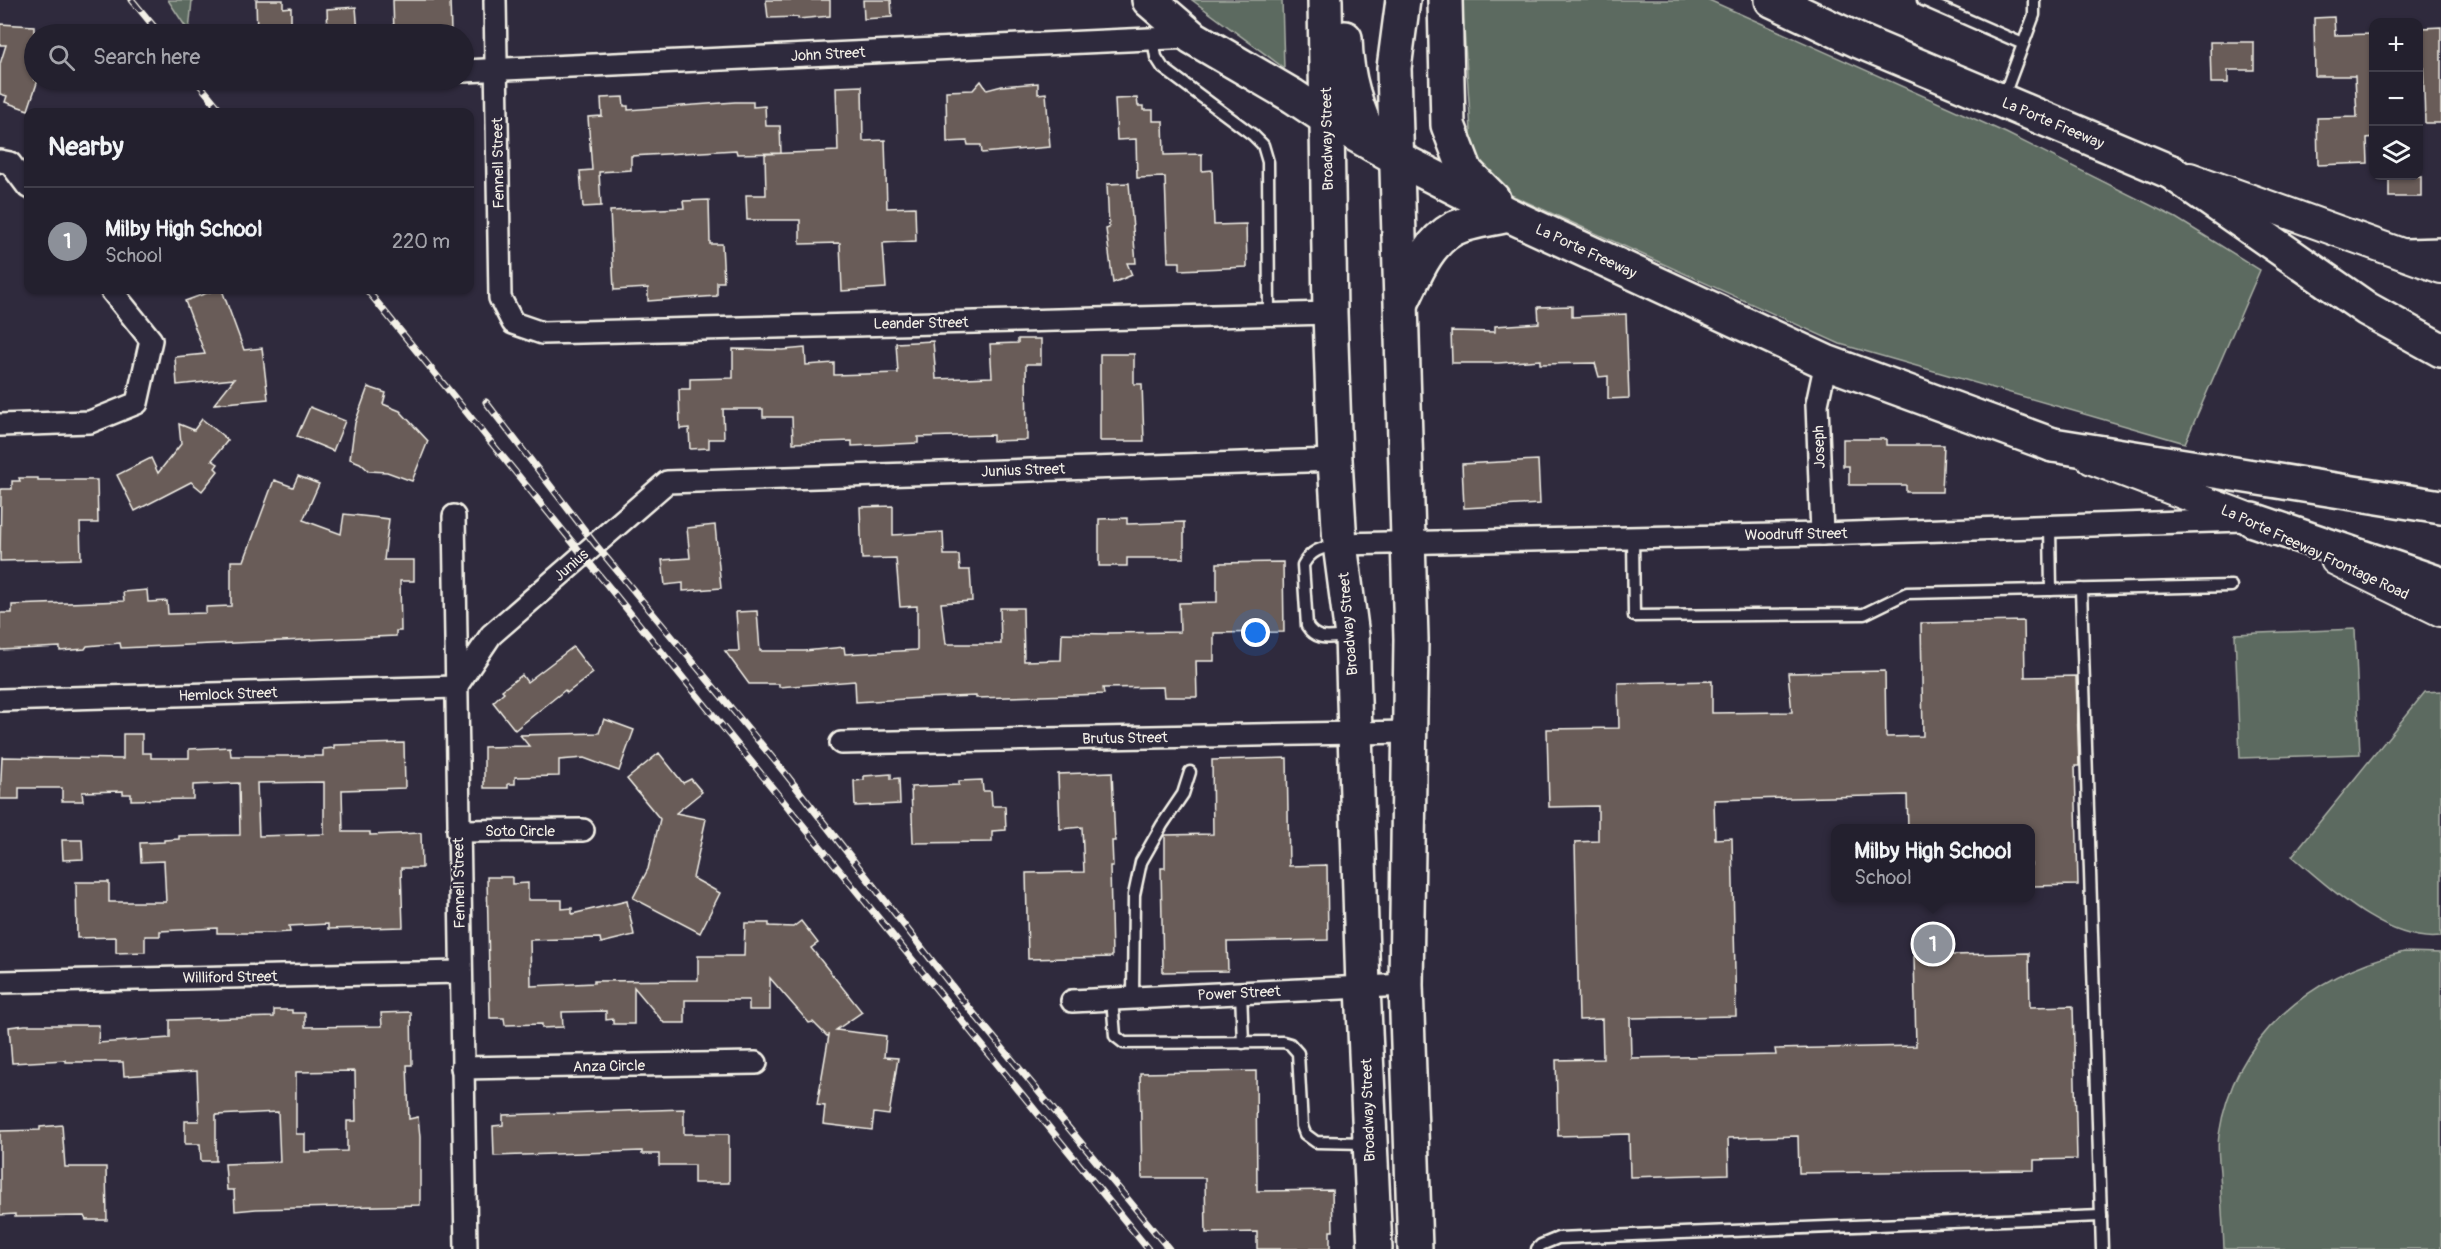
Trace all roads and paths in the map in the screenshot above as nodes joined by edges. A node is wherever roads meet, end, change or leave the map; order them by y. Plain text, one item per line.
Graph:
1 (495, 0) edge
2 (1149, 0) edge
3 (1325, 0) edge
4 (1344, 0) edge
5 (1386, 0) edge
6 (1403, 0) edge
7 (1445, 0) edge
8 (1772, 0) edge
9 (1923, 0) edge
10 (2034, 0) edge
11 (1192, 38) junction
12 (1153, 39) junction
13 (2023, 44) junction
14 (1394, 68) junction
15 (496, 70) junction
16 (474, 71) edge
17 (2002, 101) junction
18 (1326, 118) junction
19 (1385, 151) junction
20 (0, 161) edge
21 (2171, 172) junction
22 (24, 182) edge
23 (1509, 215) junction
24 (2441, 249) edge
25 (2393, 250) junction
26 (2441, 268) edge
27 (114, 294) edge
28 (1400, 307) junction
29 (1330, 313) junction
30 (1269, 315) junction
31 (513, 323) joint
32 (2441, 350) edge
33 (1826, 362) junction
34 (0, 425) edge
35 (2053, 445) junction
36 (1335, 460) junction
37 (710, 481) joint
38 (2441, 507) edge
39 (454, 516) dead end
40 (2253, 520) junction
41 (2050, 527) junction
42 (1822, 534) junction
43 (1633, 538) junction
44 (1340, 544) junction
45 (1409, 544) junction
46 (2441, 584) edge
47 (2230, 586) dead end
48 (2080, 589) junction
49 (2051, 590) junction
50 (2441, 611) edge
51 (1352, 636) junction
52 (456, 687) junction
53 (0, 700) edge
54 (1408, 732) junction
55 (1355, 733) junction
56 (841, 743) dead end
57 (1190, 772) dead end
58 (458, 831) junction
59 (583, 831) dead end
60 (460, 972) junction
61 (0, 982) edge
62 (1406, 985) junction
63 (1363, 987) junction
64 (1241, 992) junction
65 (1133, 998) junction
66 (1112, 999) junction
67 (1072, 1001) dead end
68 (1243, 1043) junction
69 (756, 1063) dead end
70 (462, 1068) junction
71 (1369, 1143) junction
72 (2101, 1216) junction
73 (466, 1249) edge
74 (1375, 1249) edge
75 (1415, 1249) edge
76 (1537, 1249) edge
77 (2102, 1249) edge

1 - 15 street, Fennell Street
2 - 11 main road, La Porte Freeway
3 - 18 main road, Broadway Street
4 - 19 main road
5 - 14 main road
6 - 14 main road
7 - 23 main road
8 - 17 main road, La Porte Freeway
9 - 13 lane
10 - 13 lane
11 - 12 street, John Street
11 - 18 main road, La Porte Freeway
12 - 15 street, John Street
12 - 30 lane
13 - 17 lane
14 - 19 main road
15 - 16 street, John Street
15 - 31 street, Fennell Street
17 - 21 main road, La Porte Freeway
18 - 19 main road, La Porte Freeway
18 - 29 main road, Broadway Street
19 - 23 main road, La Porte Freeway
19 - 28 main road
20 - 22 street
21 - 25 main road
21 - 32 main road, La Porte Freeway
23 - 28 main road
23 - 33 main road, La Porte Freeway
24 - 25 street
25 - 26 main road
27 - 34 street
28 - 45 main road
29 - 30 street, Leander Street
29 - 36 main road, Broadway Street
30 - 31 street, Leander Street
33 - 35 main road, La Porte Freeway
33 - 42 street, Joseph
35 - 38 main road, La Porte Freeway
35 - 40 main road, La Porte Freeway Frontage Road
36 - 37 street, Junius Street
36 - 44 main road, Broadway Street
37 - 52 street, Junius
39 - 52 street, Fennell Street
40 - 41 street, Woodruff Street
40 - 46 main road
40 - 50 main road, La Porte Freeway Frontage Road
41 - 42 street, Woodruff Street
41 - 49 lane
42 - 43 street, Woodruff Street
43 - 45 street, Woodruff Street
43 - 49 lane
44 - 45 street, Woodruff Street
44 - 51 main road, Broadway Street
44 - 51 lane
45 - 54 main road
47 - 48 lane
48 - 49 lane
48 - 72 lane
51 - 55 main road, Broadway Street
52 - 53 street, Hemlock Street
52 - 58 street, Fennell Street
54 - 55 street, Brutus Street
54 - 62 main road
55 - 56 street, Brutus Street
55 - 63 main road, Broadway Street
57 - 65 lane
58 - 59 street, Soto Circle
58 - 60 street, Fennell Street
60 - 61 street, Williford Street
60 - 70 street, Fennell Street
62 - 63 street, Power Street
62 - 75 main road
63 - 64 street, Power Street
63 - 71 main road, Broadway Street
64 - 65 street, Power Street
64 - 68 lane
65 - 66 street, Power Street
66 - 67 street, Power Street
66 - 68 lane
68 - 71 lane
69 - 70 street, Anza Circle
70 - 73 street, Fennell Street
71 - 74 main road, Broadway Street
72 - 76 lane
72 - 77 lane

